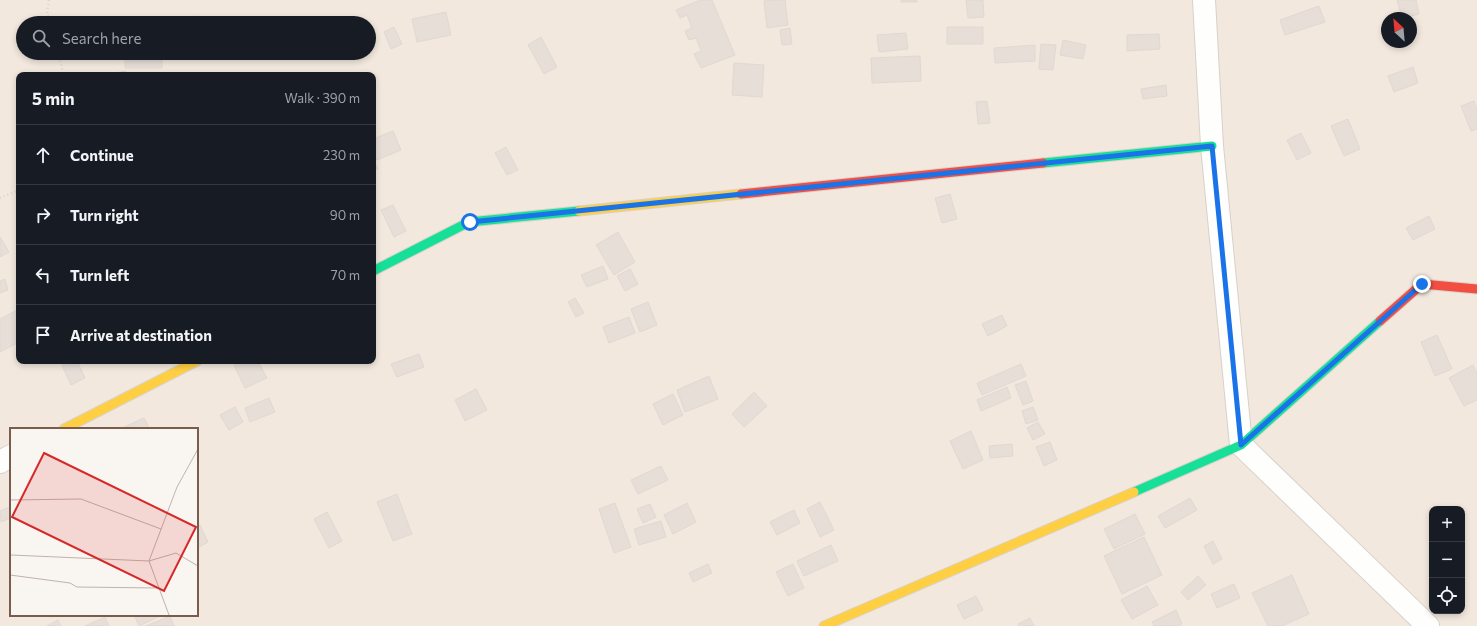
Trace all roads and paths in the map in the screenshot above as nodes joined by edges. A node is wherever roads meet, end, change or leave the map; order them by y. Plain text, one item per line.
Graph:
1 (49, 0) edge
2 (1204, 0) edge
3 (48, 16) edge
4 (60, 60) edge
5 (63, 72) edge
6 (1212, 146) junction
7 (16, 191) edge
8 (0, 198) edge
9 (376, 269) edge
10 (1477, 289) edge
11 (191, 364) edge
12 (66, 428) edge
13 (1241, 445) junction
14 (10, 457) edge
15 (0, 462) edge
16 (1418, 624) edge
17 (824, 626) edge

1 - 3 path
2 - 6 street
4 - 5 path
6 - 9 street
6 - 13 street
7 - 8 path
10 - 13 street
11 - 12 street
13 - 16 street
13 - 17 street
14 - 15 street

